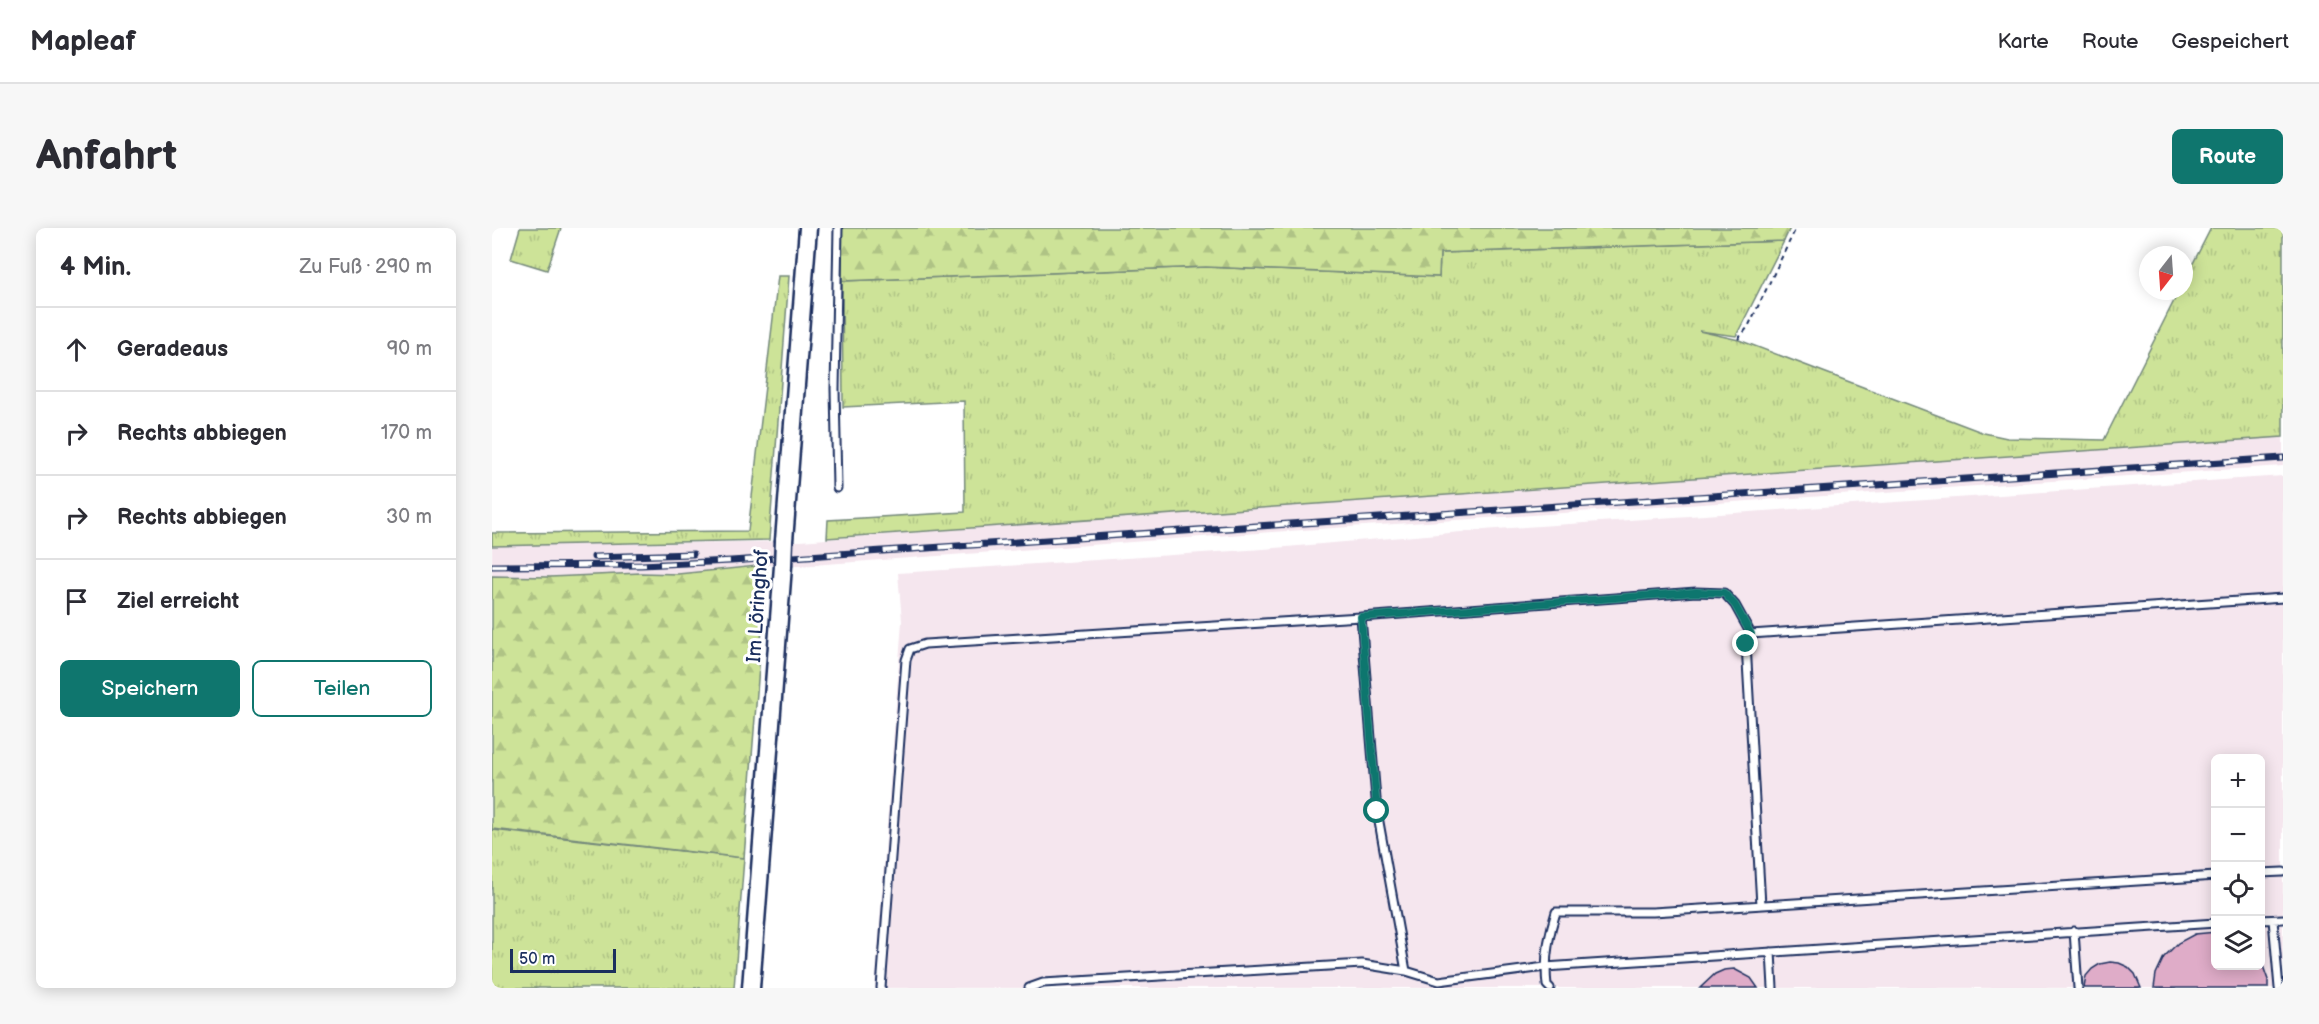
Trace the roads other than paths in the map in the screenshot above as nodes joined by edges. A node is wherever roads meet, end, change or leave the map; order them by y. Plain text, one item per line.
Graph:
1 (808, 228) edge
2 (838, 228) edge
3 (837, 488) dead end
4 (2283, 598) edge
5 (1361, 617) junction
6 (1751, 634) junction
7 (2283, 872) edge
8 (2265, 873) edge
9 (2211, 876) edge
10 (1761, 905) junction
11 (2283, 919) edge
12 (2265, 920) edge
13 (2273, 920) junction
14 (2211, 923) edge
15 (2074, 931) junction
16 (1771, 952) junction
17 (1545, 967) junction
18 (1406, 971) junction
19 (1439, 985) edge
20 (751, 988) edge
21 (881, 988) edge
22 (1029, 988) edge
23 (1550, 988) edge
24 (1773, 988) edge
25 (2078, 988) edge
26 (2279, 988) edge

1 - 20 street, Im Löringhof, bridge
2 - 3 lane
4 - 6 lane
5 - 6 lane
5 - 18 lane
5 - 21 lane
6 - 10 lane
7 - 8 lane
9 - 10 lane
10 - 17 lane
11 - 13 lane
12 - 13 lane
13 - 26 lane
14 - 15 lane
15 - 16 lane
15 - 25 lane
16 - 17 lane
16 - 24 lane
17 - 19 lane
17 - 23 lane
18 - 19 lane
18 - 22 lane

